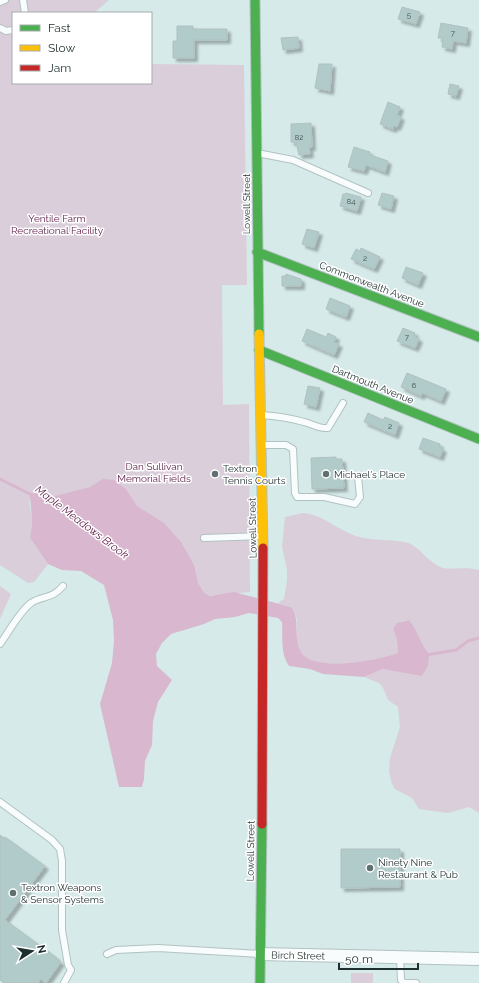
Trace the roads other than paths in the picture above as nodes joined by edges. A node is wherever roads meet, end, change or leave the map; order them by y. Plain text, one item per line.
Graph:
1 (5, 0) edge
2 (23, 0) edge
3 (256, 0) edge
4 (0, 2) edge
5 (25, 12) edge
6 (0, 28) edge
7 (12, 30) edge
8 (257, 153) junction
9 (368, 193) dead end
10 (257, 252) junction
11 (479, 337) edge
12 (259, 350) junction
13 (343, 403) dead end
14 (261, 415) junction
15 (479, 439) edge
16 (261, 446) junction
17 (358, 476) dead end
18 (263, 536) junction
19 (204, 538) dead end
20 (64, 586) dead end
21 (0, 644) edge
22 (0, 802) edge
23 (107, 954) dead end
24 (260, 954) junction
25 (400, 957) junction
26 (479, 959) edge
27 (64, 983) edge
28 (260, 983) edge
29 (416, 983) edge

1 - 4 lane
2 - 5 lane
3 - 8 main road, Lowell Street
6 - 7 lane
8 - 9 lane
8 - 10 main road, Lowell Street
10 - 11 main road, Commonwealth Avenue
10 - 12 main road, Lowell Street
12 - 14 main road, Lowell Street
12 - 15 main road, Dartmouth Avenue
13 - 14 lane
14 - 16 main road, Lowell Street
16 - 17 lane
16 - 18 main road, Lowell Street
18 - 19 lane
18 - 24 main road, Lowell Street
20 - 21 lane
22 - 27 lane
23 - 24 lane
24 - 25 street, Birch Street
24 - 28 main road, Lowell Street
25 - 26 street, Birch Street
25 - 29 lane

